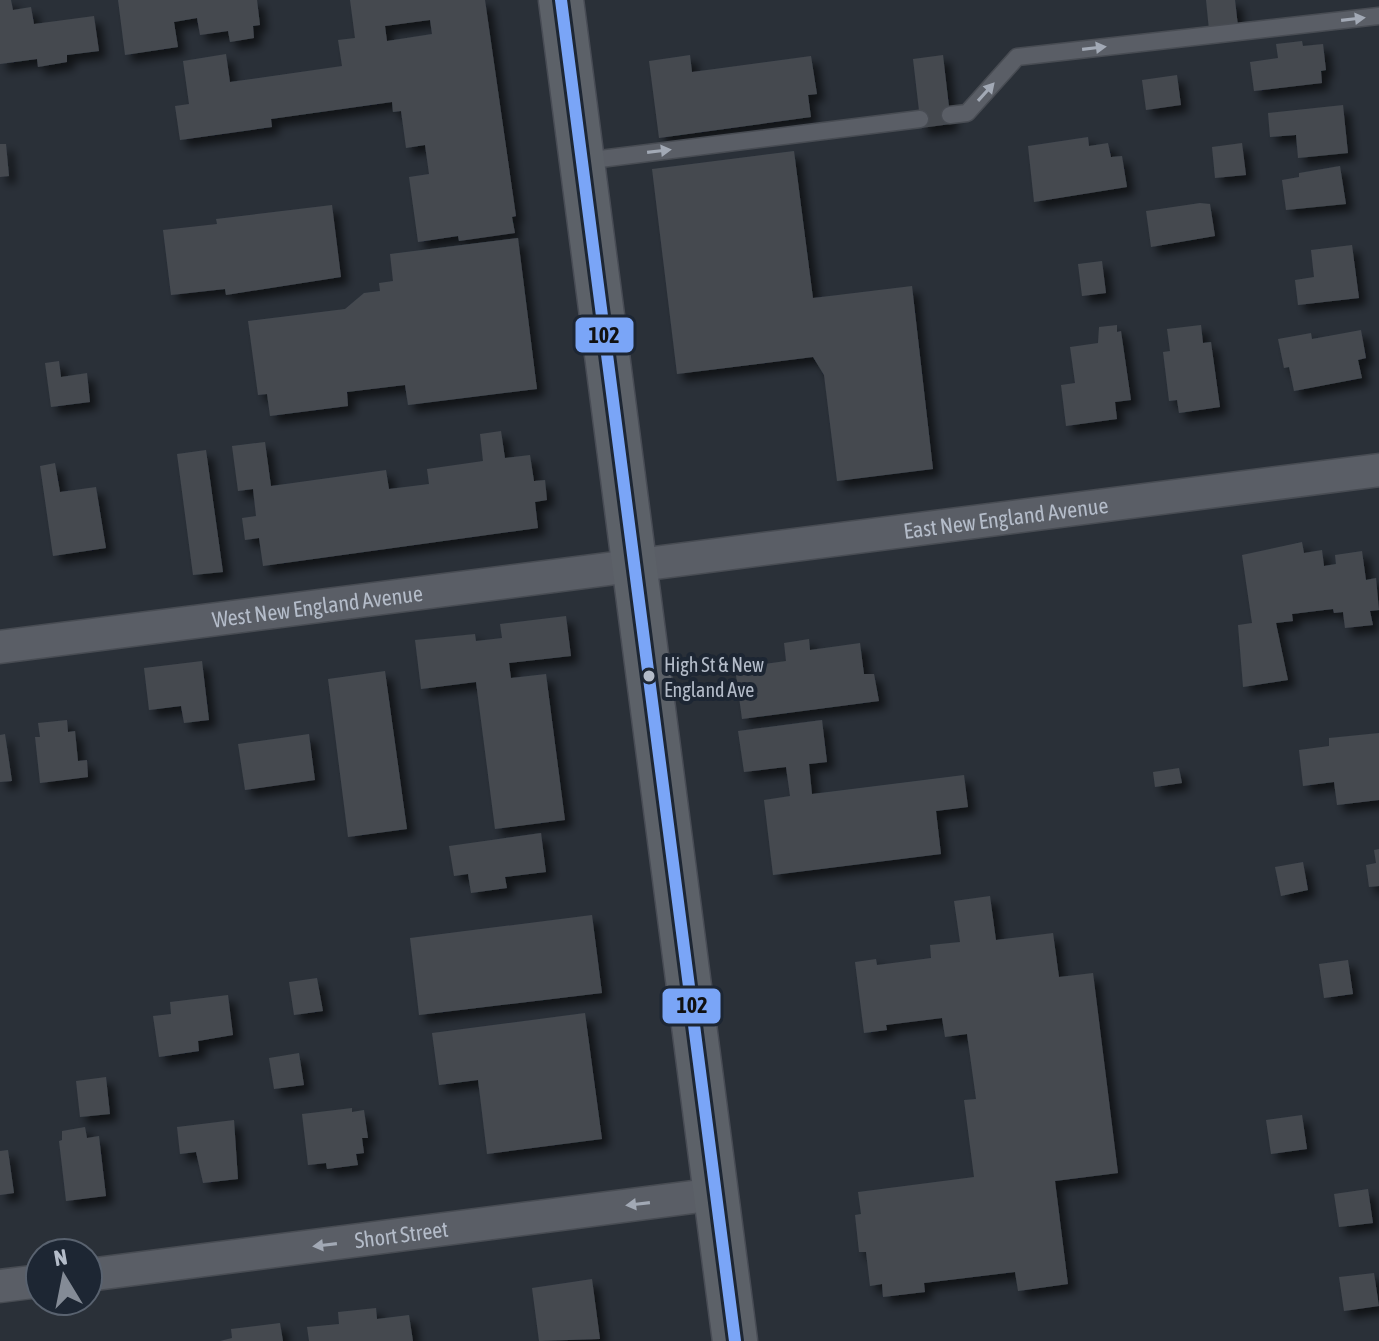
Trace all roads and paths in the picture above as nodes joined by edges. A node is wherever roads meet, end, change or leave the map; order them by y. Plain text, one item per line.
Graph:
1 (561, 0) edge
2 (1379, 16) edge
3 (950, 115) dead end
4 (920, 119) dead end
5 (582, 161) junction
6 (1379, 470) edge
7 (634, 565) junction
8 (0, 647) edge
9 (716, 1194) junction
10 (104, 1273) edge
11 (24, 1283) edge
12 (0, 1286) edge
13 (735, 1341) edge

1 - 5 main road
3 -> 2 lane
5 -> 4 lane
5 - 7 main road
6 - 7 street, East New England Avenue
7 - 8 street, West New England Avenue
7 - 9 main road
9 -> 10 street, Short Street
9 - 13 main road
11 - 12 street

